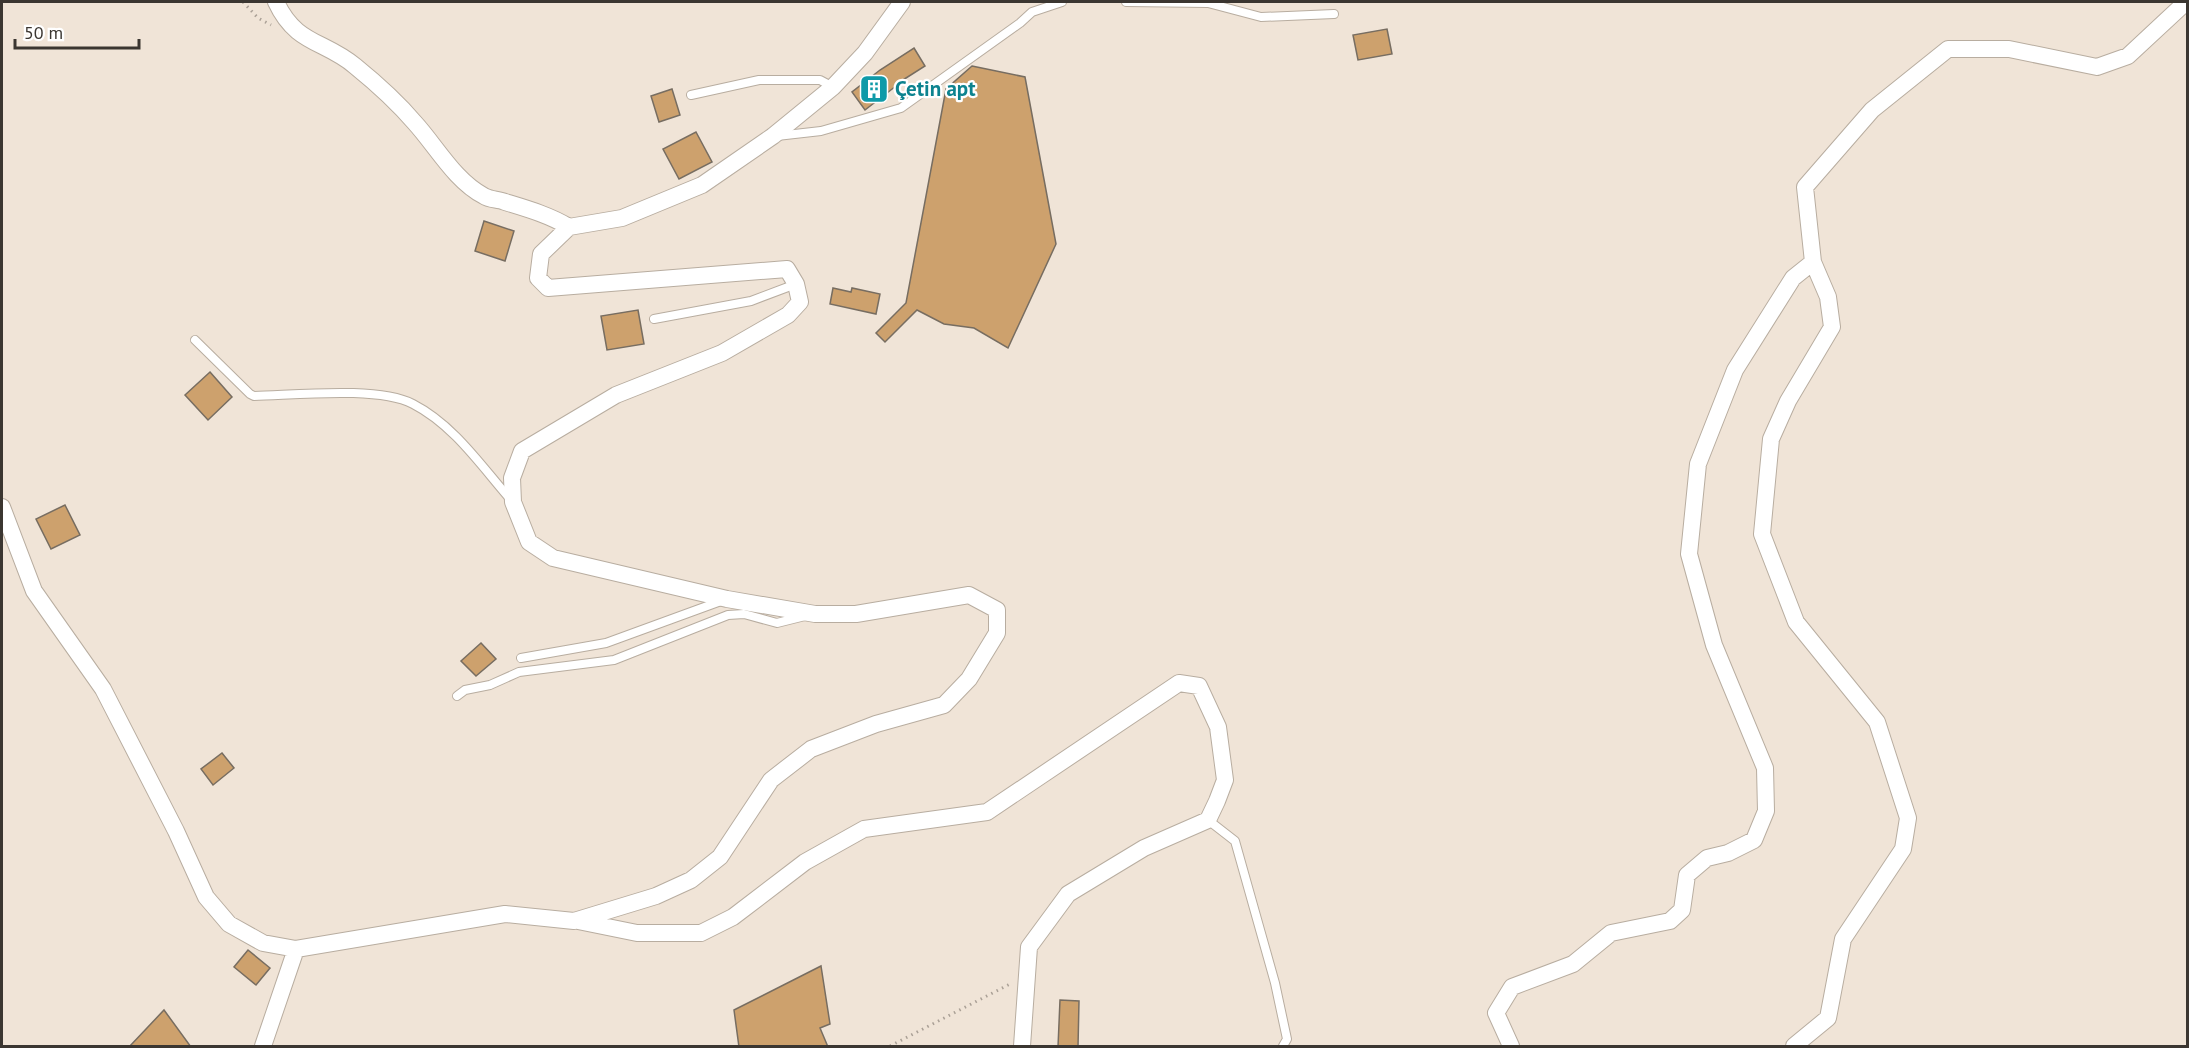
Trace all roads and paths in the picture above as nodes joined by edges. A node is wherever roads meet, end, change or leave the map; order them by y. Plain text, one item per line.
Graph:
1 (276, 2) edge
2 (902, 2) edge
3 (1062, 2) edge
4 (1126, 2) edge
5 (2186, 2) edge
6 (1334, 14) dead end
7 (833, 87) junction
8 (691, 95) dead end
9 (773, 136) junction
10 (569, 227) junction
11 (1813, 262) junction
12 (796, 284) junction
13 (654, 319) dead end
14 (195, 340) dead end
15 (513, 502) junction
16 (2, 507) edge
17 (727, 599) junction
18 (815, 614) junction
19 (521, 658) dead end
20 (457, 696) dead end
21 (1208, 820) junction
22 (574, 921) junction
23 (296, 948) junction
24 (1027, 975) junction
25 (263, 1047) edge
26 (890, 1047) edge
27 (1022, 1047) edge
28 (1283, 1047) edge
29 (1510, 1047) edge
30 (1794, 1047) edge

1 - 10 street
2 - 7 street
3 - 9 lane
4 - 6 lane
5 - 11 street
7 - 8 lane
7 - 9 street
9 - 10 street
10 - 12 street
11 - 29 street
11 - 30 street
12 - 13 lane
12 - 15 street
14 - 15 lane
15 - 17 street
16 - 23 street
17 - 18 street
17 - 19 lane
18 - 20 lane
18 - 22 street
21 - 22 street
21 - 24 street
21 - 28 lane
22 - 23 street
23 - 25 street
24 - 26 path
24 - 27 street

